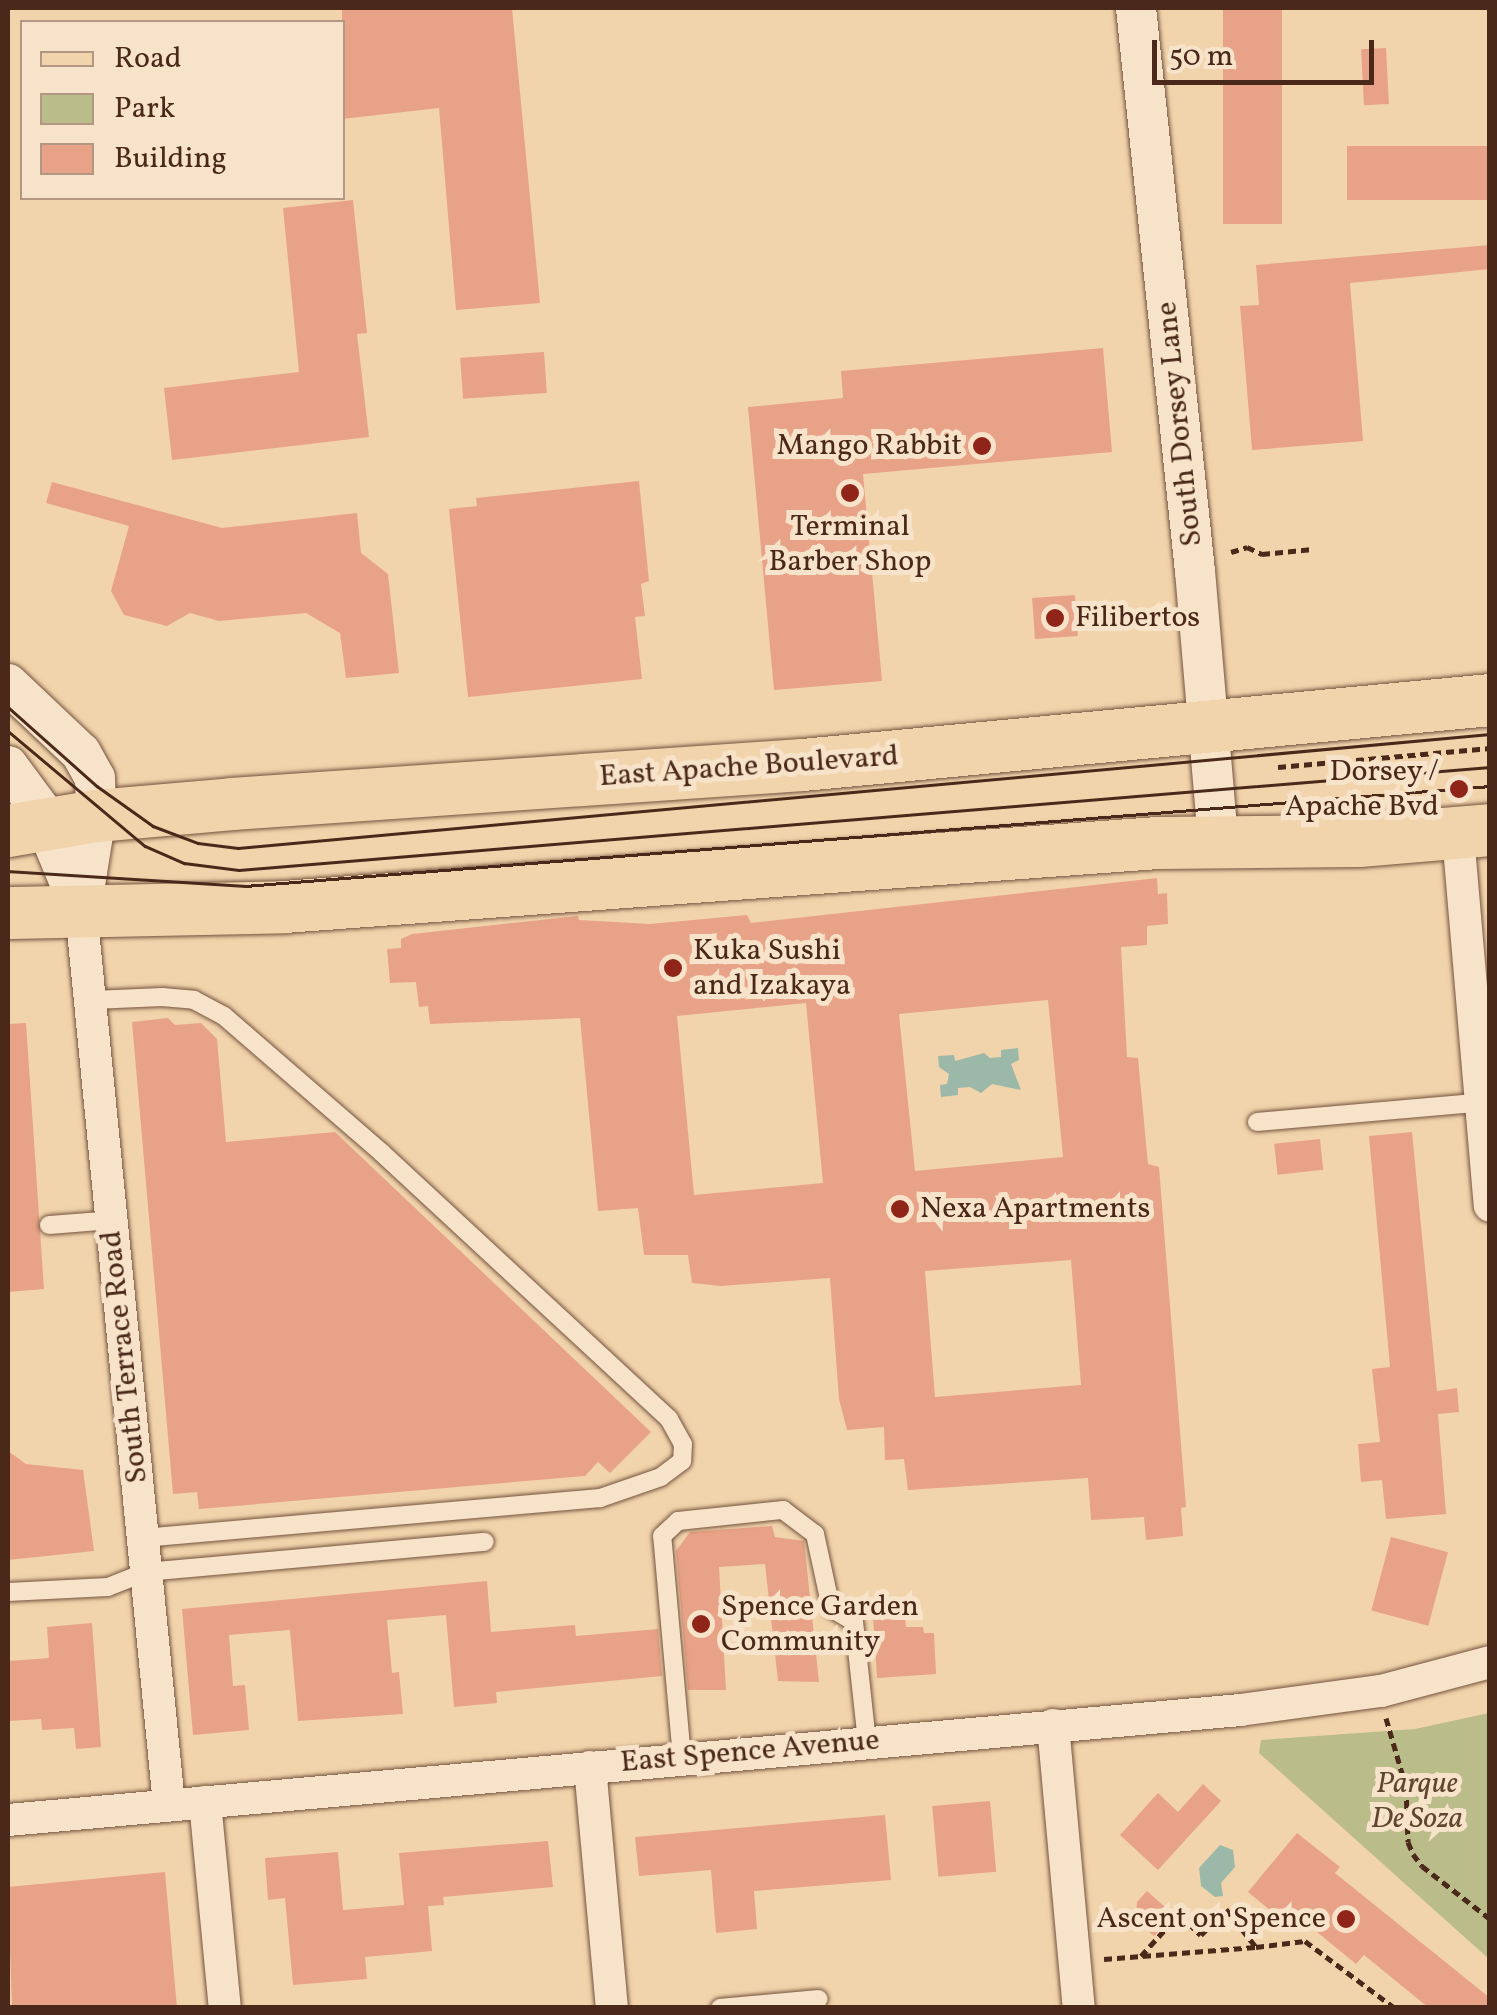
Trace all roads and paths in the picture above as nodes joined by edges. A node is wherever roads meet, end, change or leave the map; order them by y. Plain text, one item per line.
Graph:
1 (1136, 8) edge
2 (1313, 548) dead end
3 (1231, 552) dead end
4 (8, 684) edge
5 (1490, 700) edge
6 (1209, 725) junction
7 (1490, 748) edge
8 (8, 766) edge
9 (1278, 767) dead end
10 (50, 823) edge
11 (1474, 832) edge
12 (1218, 841) junction
13 (81, 910) junction
14 (8, 913) edge
15 (92, 1000) junction
16 (1485, 1102) edge
17 (1257, 1122) dead end
18 (1490, 1206) edge
19 (112, 1220) junction
20 (49, 1225) dead end
21 (143, 1538) junction
22 (485, 1542) dead end
23 (146, 1572) junction
24 (8, 1592) edge
25 (1490, 1662) edge
26 (1381, 1691) junction
27 (1053, 1725) junction
28 (867, 1742) junction
29 (682, 1758) junction
30 (590, 1767) junction
31 (205, 1802) junction
32 (169, 1805) junction
33 (8, 1820) edge
34 (1490, 1919) edge
35 (1256, 1947) junction
36 (1141, 1956) junction
37 (1092, 1960) dead end
38 (819, 1999) dead end
39 (225, 2008) edge
40 (612, 2008) edge
41 (720, 2008) edge
42 (1079, 2008) edge
43 (1395, 2008) edge

1 - 6 street, South Dorsey Lane
2 - 3 path
4 - 10 street, South Terrace Road
5 - 6 main road, East Apache Boulevard
6 - 10 main road, East Apache Boulevard
6 - 12 street, South Dorsey Lane
7 - 9 path
8 - 10 street, South Terrace Road
10 - 13 street, South Terrace Road
11 - 12 main road
11 - 16 street
12 - 13 main road
13 - 14 main road
13 - 15 street, South Terrace Road
15 - 19 street, South Terrace Road
15 - 21 lane
16 - 17 lane
16 - 18 street
19 - 20 lane
19 - 21 street, South Terrace Road
21 - 23 street, South Terrace Road
22 - 23 lane
23 - 24 lane
23 - 32 street, South Terrace Road
25 - 26 street, East Spence Avenue
26 - 27 street, East Spence Avenue
26 - 34 path
27 - 28 street, East Spence Avenue
27 - 42 street
28 - 29 street, East Spence Avenue
28 - 29 lane
29 - 30 street, East Spence Avenue
30 - 31 street, East Spence Avenue
30 - 40 street
31 - 32 street, East Spence Avenue
31 - 39 street
32 - 33 street, East Spence Avenue
35 - 36 path
35 - 36 path
35 - 43 path
36 - 37 path
38 - 41 lane

